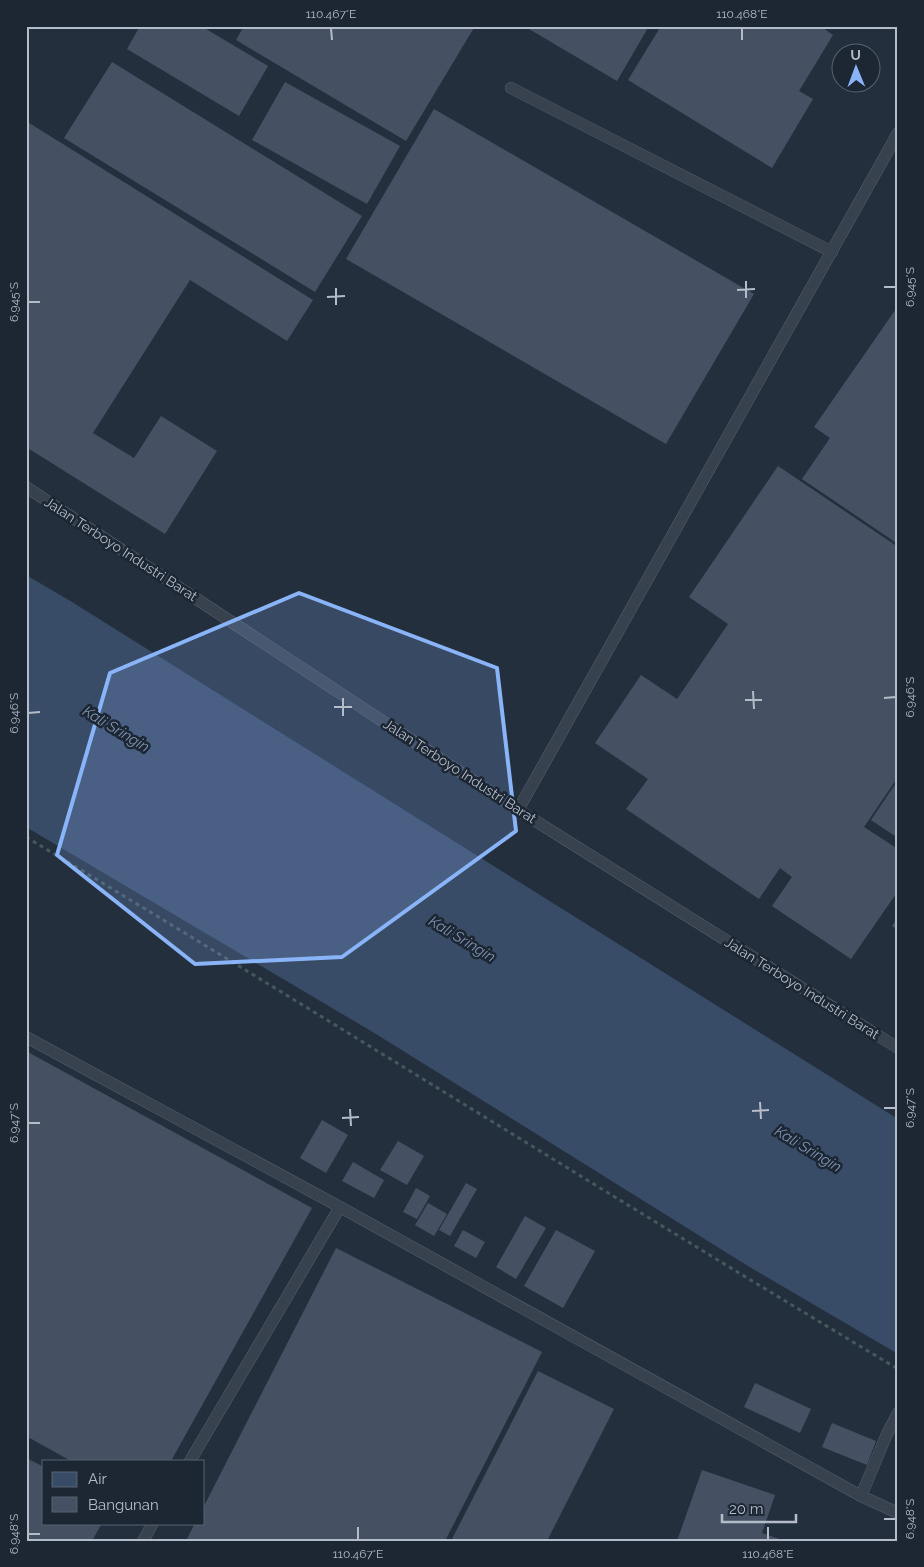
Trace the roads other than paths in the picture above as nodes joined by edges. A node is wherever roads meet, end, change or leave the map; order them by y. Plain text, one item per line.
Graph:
1 (511, 88) dead end
2 (898, 133) edge
3 (832, 252) junction
4 (26, 487) edge
5 (518, 810) junction
6 (26, 1037) edge
7 (898, 1048) edge
8 (340, 1207) junction
9 (898, 1413) edge
10 (191, 1460) edge
11 (861, 1496) junction
12 (898, 1513) edge
13 (152, 1524) edge
14 (143, 1541) edge

1 - 3 lane
2 - 3 lane
3 - 5 lane
4 - 5 lane, Jalan Terboyo Industri Barat
5 - 7 lane, Jalan Terboyo Industri Barat
6 - 8 lane
8 - 10 lane
8 - 11 lane
9 - 11 lane
11 - 12 lane
13 - 14 lane

